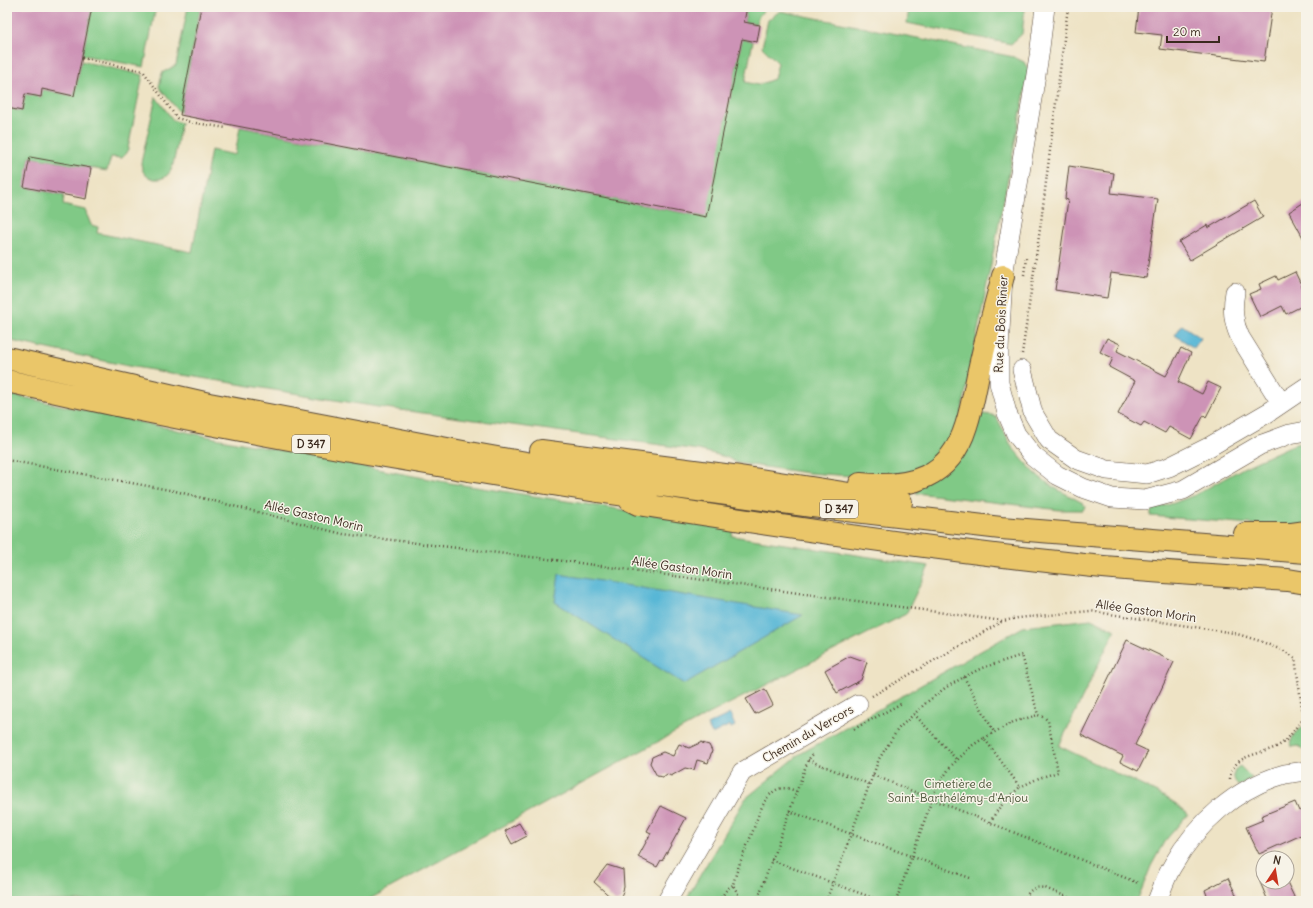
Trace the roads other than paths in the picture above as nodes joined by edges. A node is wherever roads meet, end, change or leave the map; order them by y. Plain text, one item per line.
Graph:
1 (1045, 7) edge
2 (1003, 276) junction
3 (1235, 292) dead end
4 (7, 358) edge
5 (1022, 370) road end
6 (7, 381) edge
7 (1306, 387) edge
8 (1281, 404) junction
9 (1306, 431) edge
10 (376, 435) junction
11 (740, 477) junction
12 (616, 494) junction
13 (1306, 532) edge
14 (1306, 552) edge
15 (1306, 564) edge
16 (1306, 583) edge
17 (858, 704) road end
18 (1306, 771) edge
19 (667, 901) edge
20 (1157, 901) edge

1 - 2 street, Rue du Bois Rinier
2 - 9 street, Rue du Bois Rinier
2 - 11 highway
3 - 8 street
4 - 10 highway, D 347
5 - 8 street
6 - 12 highway, D 347
7 - 8 street
10 - 11 highway
10 - 14 highway, D 347
11 - 13 highway
12 - 15 highway, D 347
12 - 16 highway
17 - 19 street, Chemin du Vercors
18 - 20 street

